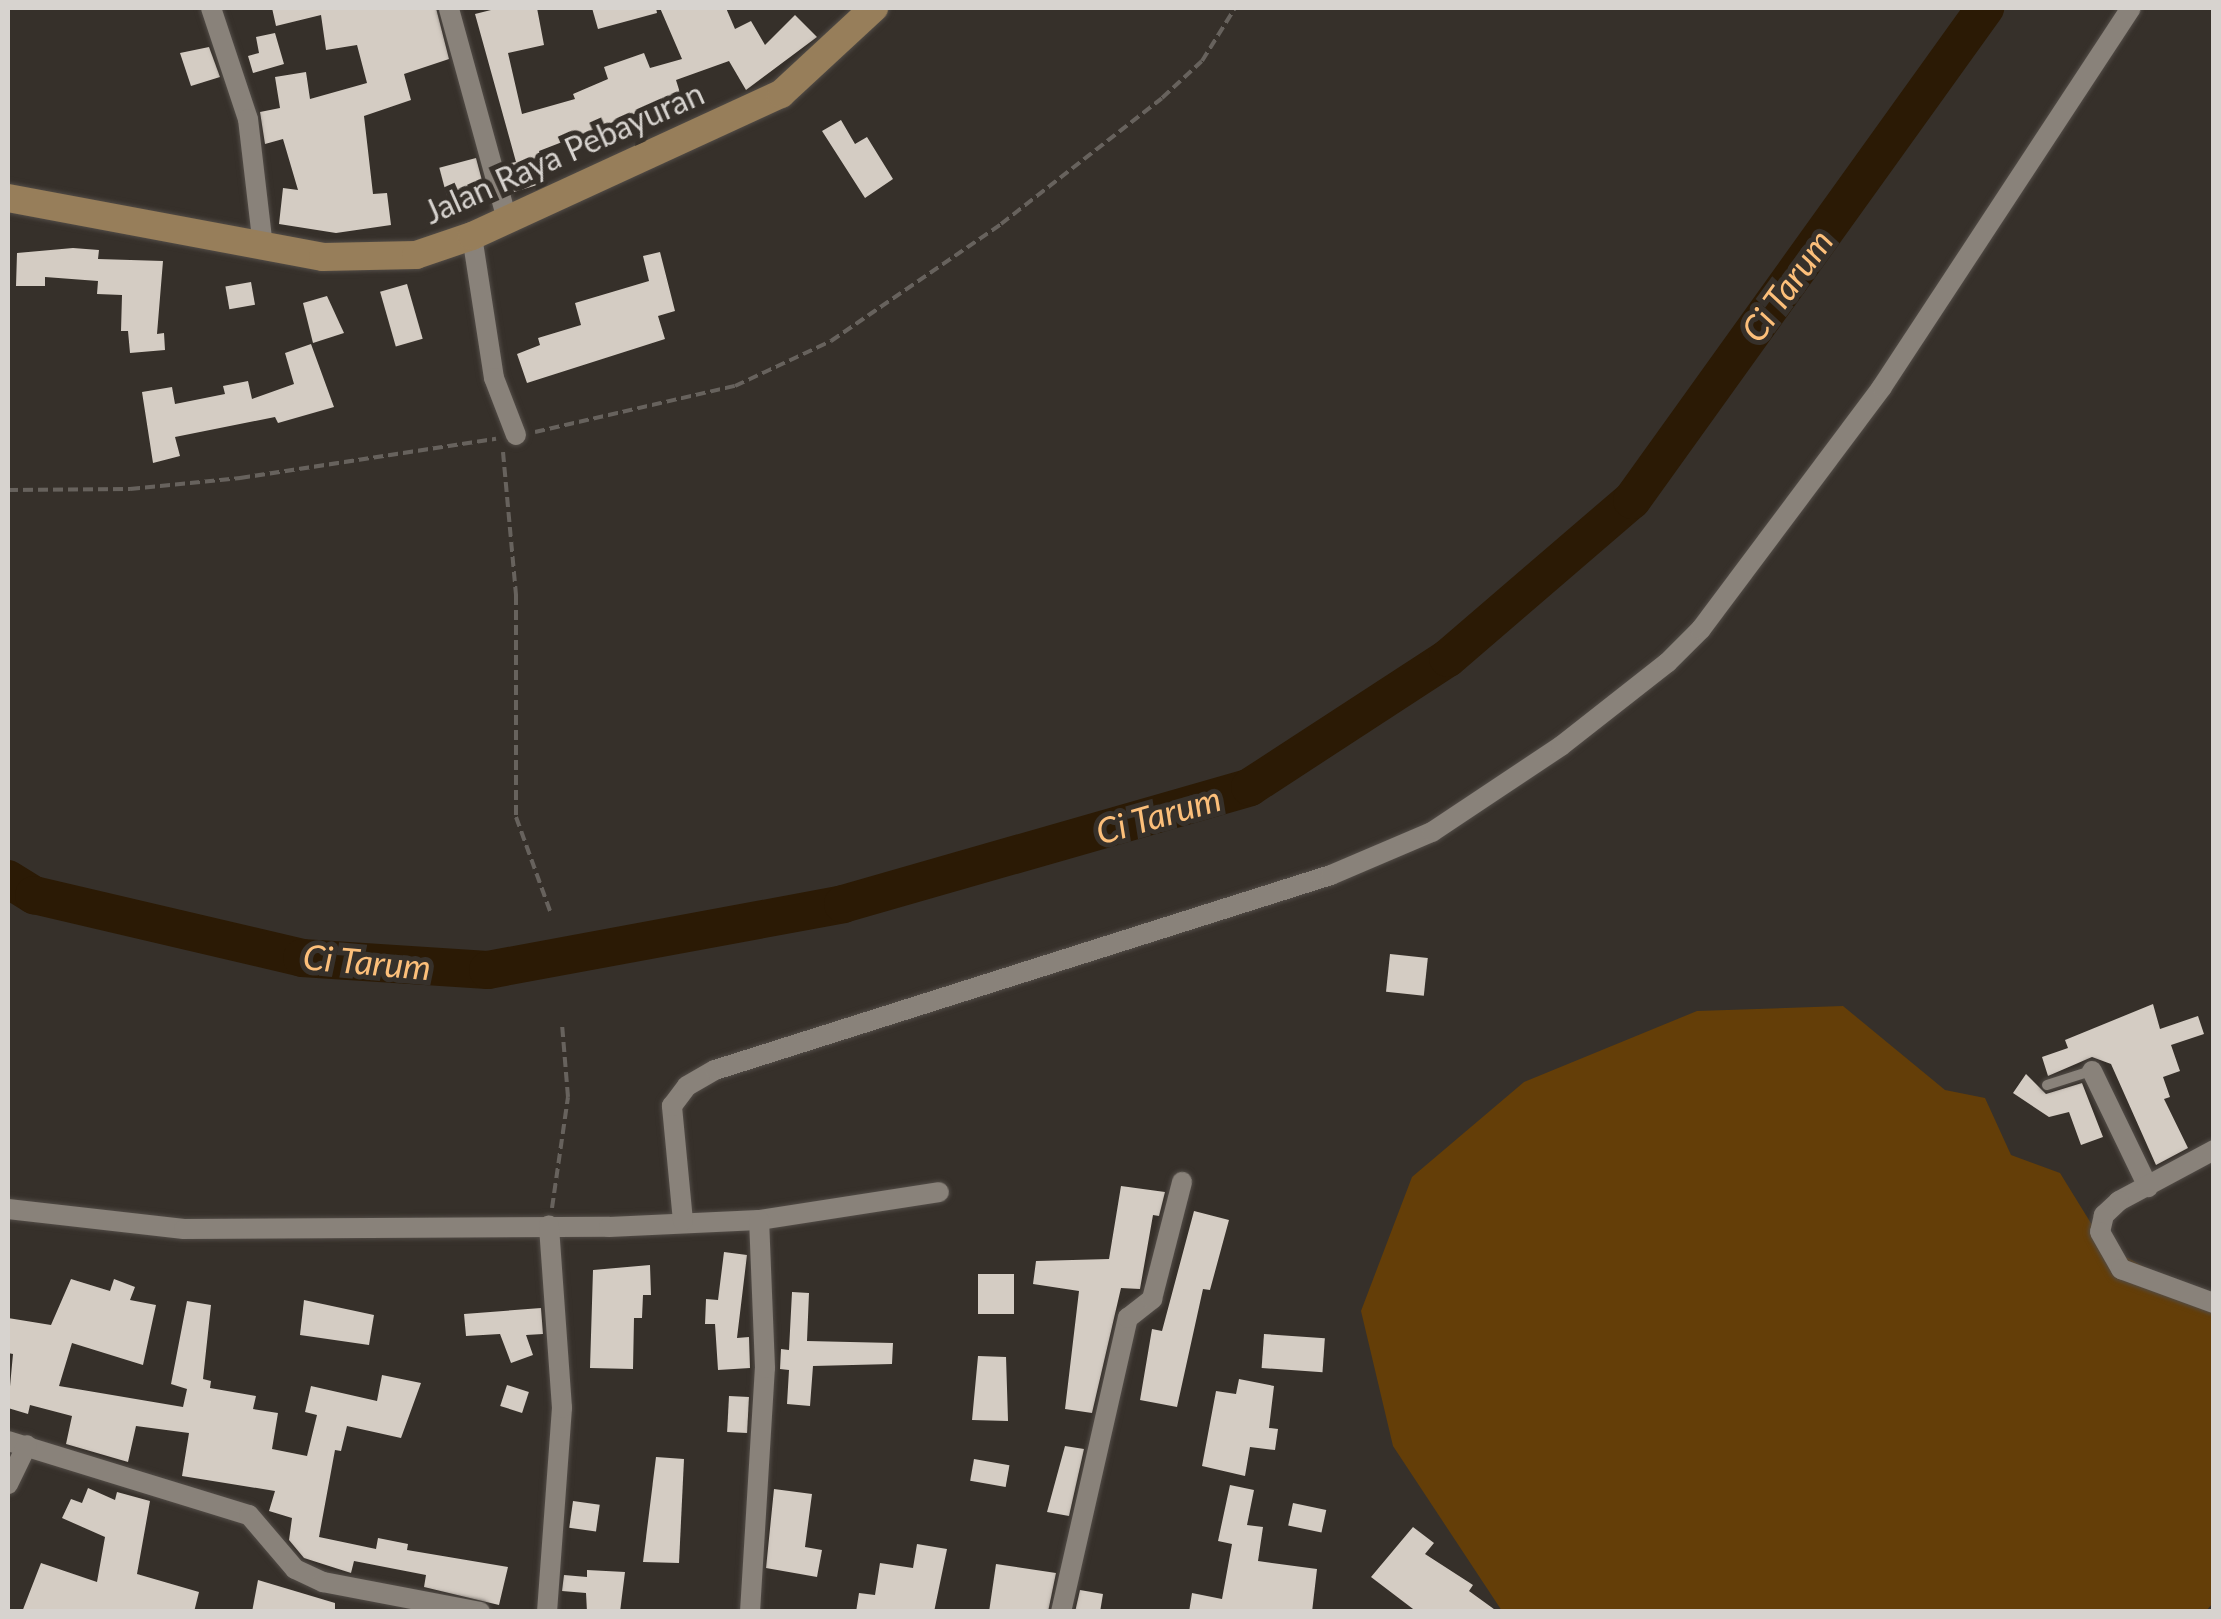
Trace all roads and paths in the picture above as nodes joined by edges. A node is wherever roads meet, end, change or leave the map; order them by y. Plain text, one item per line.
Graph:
1 (212, 8) edge
2 (874, 8) edge
3 (1235, 8) edge
4 (2131, 8) edge
5 (449, 9) edge
6 (8, 198) edge
7 (506, 220) junction
8 (472, 236) junction
9 (264, 246) junction
10 (516, 435) joint
11 (8, 490) edge
12 (550, 911) dead end
13 (562, 1024) dead end
14 (2092, 1070) joint
15 (2047, 1085) dead end
16 (2214, 1150) edge
17 (1182, 1182) dead end
18 (2148, 1187) junction
19 (938, 1192) dead end
20 (8, 1208) edge
21 (683, 1220) junction
22 (759, 1220) junction
23 (549, 1225) junction
24 (2214, 1303) edge
25 (17, 1443) edge
26 (8, 1484) edge
27 (480, 1612) edge
28 (547, 1612) edge
29 (750, 1612) edge
30 (1060, 1612) edge

1 - 9 street
2 - 7 main road, Jalan Raya Pebayuran
3 - 10 path
4 - 21 street
5 - 7 street
6 - 9 main road, Jalan Raya Pebayuran
7 - 8 main road, Jalan Raya Pebayuran
8 - 9 main road, Jalan Raya Pebayuran
8 - 10 street
11 - 12 path
13 - 23 path
14 - 15 lane
14 - 18 street
16 - 18 street
17 - 30 street
18 - 24 street
19 - 22 street
20 - 23 street
21 - 22 street
21 - 23 street
22 - 29 street
23 - 28 street
25 - 26 street
25 - 27 street

